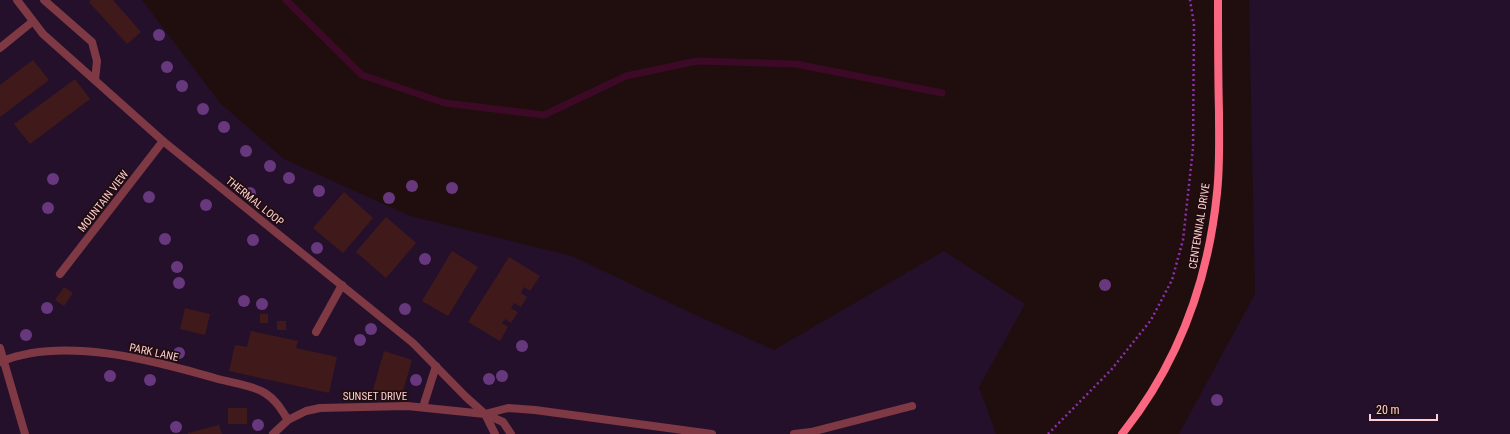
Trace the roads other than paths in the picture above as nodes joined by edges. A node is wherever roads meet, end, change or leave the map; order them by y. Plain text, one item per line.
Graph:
1 (17, 0) edge
2 (44, 0) edge
3 (1218, 0) edge
4 (32, 22) junction
5 (0, 48) edge
6 (95, 80) junction
7 (163, 141) junction
8 (60, 274) dead end
9 (342, 285) junction
10 (316, 332) dead end
11 (0, 348) edge
12 (1, 361) edge
13 (436, 366) junction
14 (912, 406) dead end
15 (423, 407) junction
16 (486, 414) junction
17 (288, 420) junction
18 (25, 434) edge
19 (273, 434) edge
20 (495, 434) edge
21 (511, 434) edge
22 (712, 434) edge
23 (794, 434) edge
24 (1122, 434) edge

1 - 4 lane, THERMAL LOOP
2 - 6 lane
3 - 24 main road, CENTENNIAL DRIVE
4 - 5 lane
4 - 6 lane, THERMAL LOOP
6 - 7 lane, THERMAL LOOP
7 - 8 lane, MOUNTAIN VIEW
7 - 9 lane, THERMAL LOOP
9 - 10 lane
9 - 13 lane, THERMAL LOOP
11 - 12 lane
12 - 17 lane, PARK LANE
12 - 18 lane
13 - 15 lane
13 - 16 lane, THERMAL LOOP
14 - 23 lane
15 - 16 lane, SUNSET DRIVE
15 - 17 lane, SUNSET DRIVE
16 - 20 lane
16 - 21 lane
16 - 22 lane
17 - 19 lane, SUNSET DRIVE

